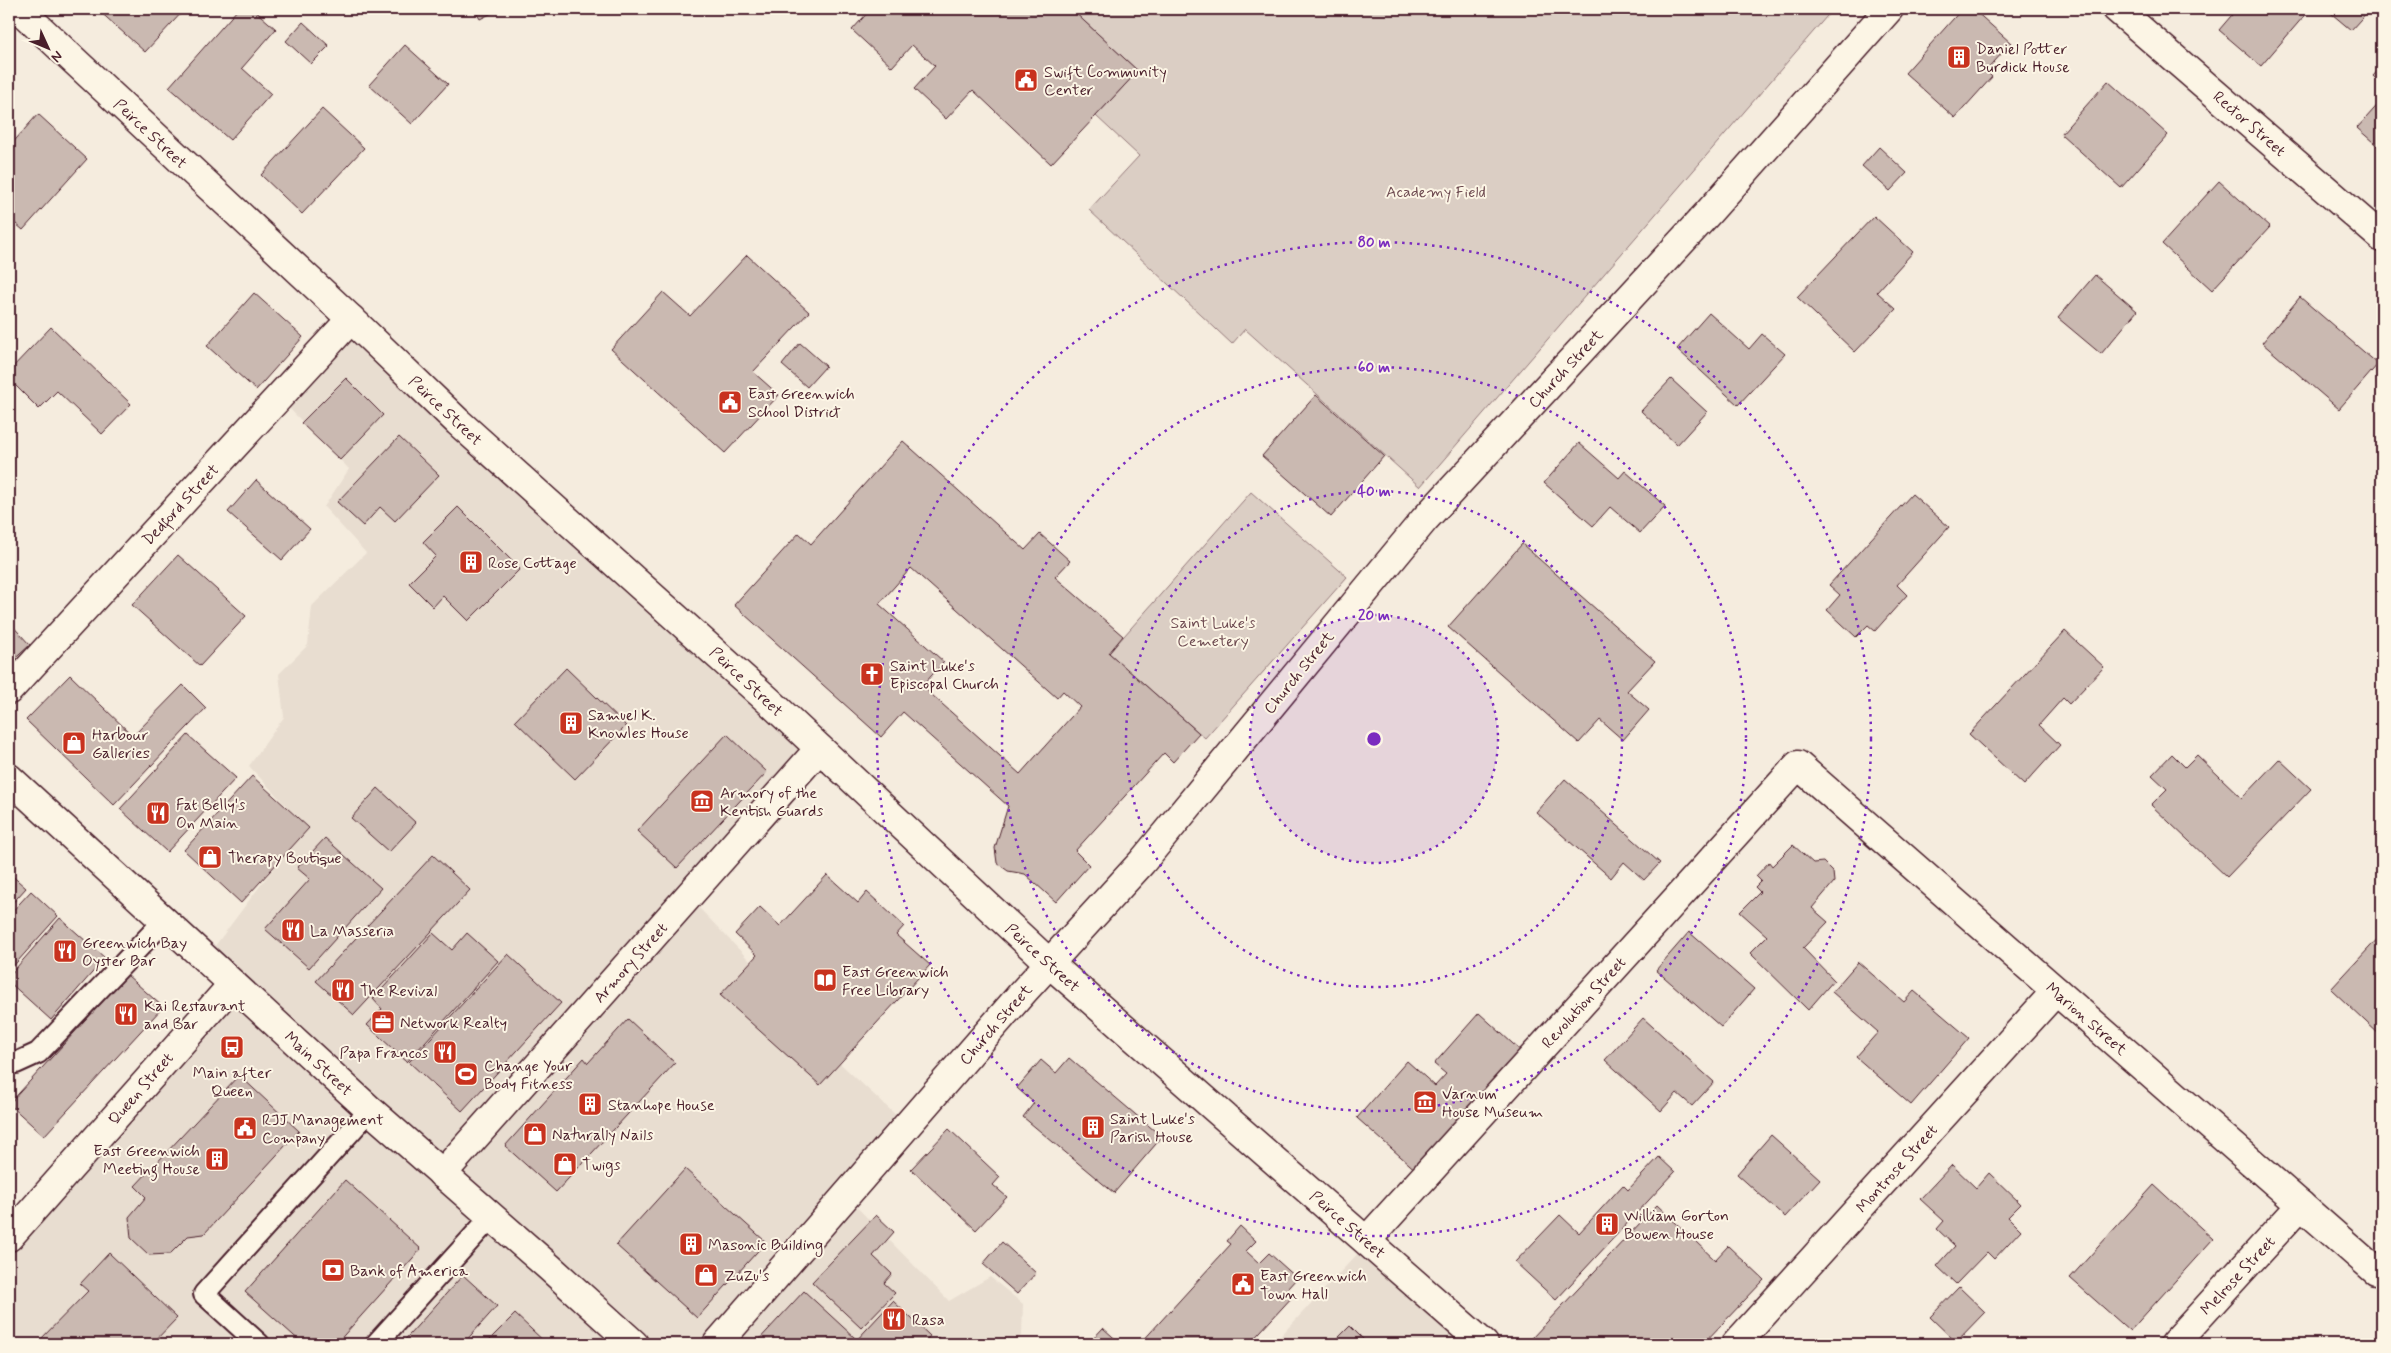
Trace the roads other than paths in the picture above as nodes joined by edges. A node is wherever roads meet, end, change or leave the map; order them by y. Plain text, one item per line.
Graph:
1 (19, 9) edge
2 (1889, 9) edge
3 (2117, 9) edge
4 (2382, 238) edge
5 (351, 319) junction
6 (9, 690) edge
7 (819, 749) junction
8 (1798, 765) joint
9 (9, 778) edge
10 (164, 921) junction
11 (1049, 963) junction
12 (233, 984) junction
13 (2056, 991) junction
14 (9, 1063) edge
15 (370, 1110) junction
16 (442, 1174) junction
17 (2301, 1205) junction
18 (490, 1217) junction
19 (9, 1237) edge
20 (1367, 1240) junction
21 (2376, 1272) dead end
22 (260, 1344) edge
23 (376, 1344) edge
24 (634, 1344) edge
25 (717, 1344) edge
26 (1484, 1344) edge
27 (1736, 1344) edge
28 (2174, 1344) edge

1 - 5 street, Peirce Street
2 - 11 street, Church Street
3 - 4 street, Rector Street
5 - 6 street, Dedford Street
5 - 7 street, Peirce Street
7 - 11 street, Peirce Street
7 - 16 street, Armory Street
8 - 13 street, Marion Street
8 - 20 street, Revolution Street
9 - 10 street, Main Street
10 - 12 street, Main Street
10 - 14 lane
11 - 20 street, Peirce Street
11 - 25 street, Church Street
12 - 15 street, Main Street
12 - 19 street, Queen Street
13 - 17 street, Marion Street
13 - 27 street, Montrose Street
15 - 16 street, Main Street
15 - 22 lane
16 - 18 street, Main Street
17 - 21 street, Marion Street
17 - 28 street, Melrose Street
18 - 23 lane
18 - 24 street, Main Street
20 - 26 street, Peirce Street

